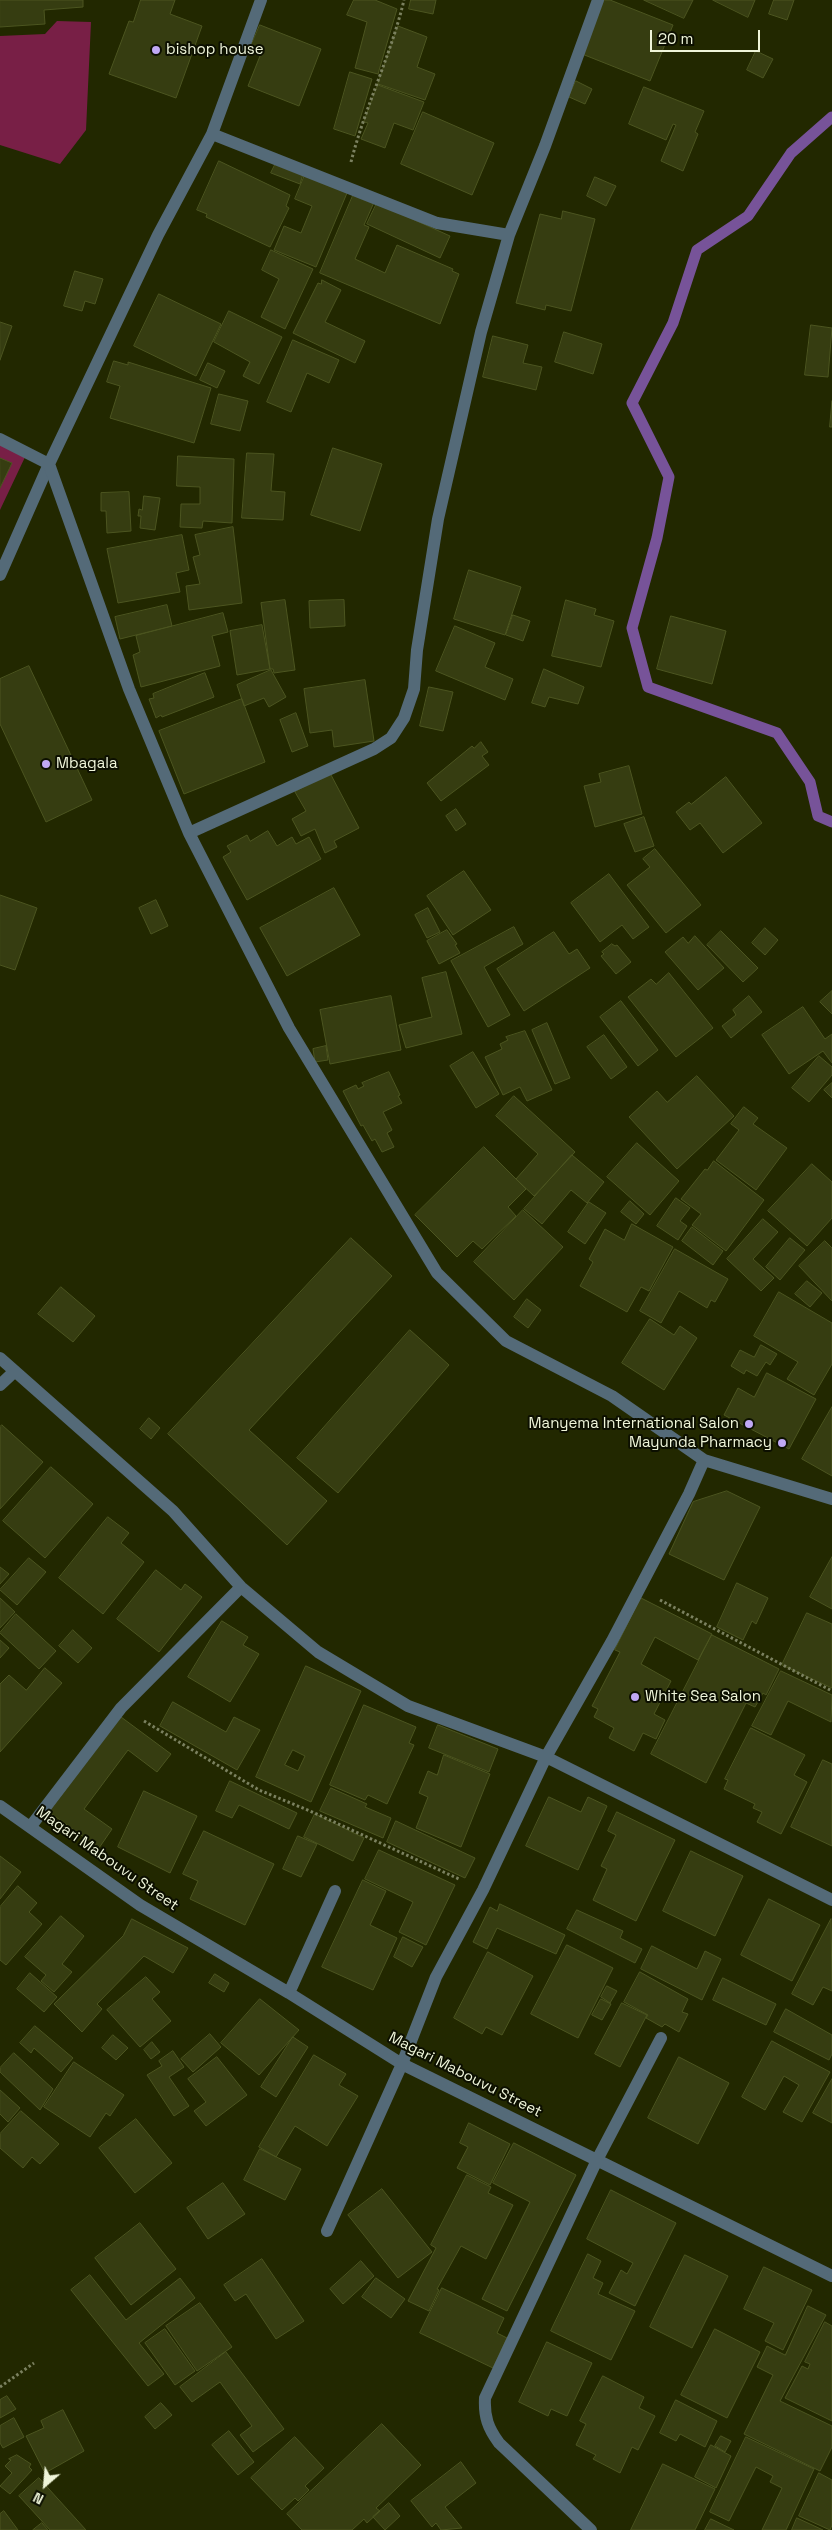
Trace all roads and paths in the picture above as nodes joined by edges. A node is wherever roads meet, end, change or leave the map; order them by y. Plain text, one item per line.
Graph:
1 (261, 0) edge
2 (404, 0) edge
3 (598, 0) edge
4 (212, 134) junction
5 (344, 187) junction
6 (509, 236) junction
7 (0, 439) edge
8 (49, 464) junction
9 (0, 575) edge
10 (189, 833) junction
11 (0, 1358) edge
12 (15, 1371) junction
13 (0, 1385) edge
14 (704, 1460) junction
15 (832, 1499) edge
16 (241, 1586) junction
17 (639, 1589) junction
18 (832, 1692) edge
19 (121, 1708) junction
20 (546, 1758) junction
21 (0, 1806) edge
22 (31, 1826) junction
23 (483, 1890) junction
24 (335, 1891) dead end
25 (832, 1900) edge
26 (289, 1993) junction
27 (661, 2038) dead end
28 (402, 2064) junction
29 (597, 2160) junction
30 (327, 2231) dead end
31 (832, 2276) edge
32 (34, 2364) dead end
33 (0, 2387) edge
34 (590, 2530) edge

1 - 4 street
2 - 5 path
3 - 6 street
4 - 5 street
4 - 8 street
5 - 6 street
6 - 10 street
7 - 8 street
8 - 9 street
8 - 10 street
10 - 14 street
11 - 12 street
12 - 13 street
12 - 16 street
14 - 15 street
14 - 17 street
16 - 19 street
16 - 20 street
17 - 18 path
17 - 20 street
19 - 22 street
19 - 23 path
20 - 23 street
20 - 25 street
21 - 22 street, Magari Mabouvu Street
22 - 26 street, Magari Mabouvu Street
23 - 28 street
24 - 26 street
26 - 28 street, Magari Mabouvu Street
27 - 29 street
28 - 29 street, Magari Mabouvu Street
28 - 30 street
29 - 31 street, Magari Mabouvu Street
29 - 34 street
32 - 33 path

